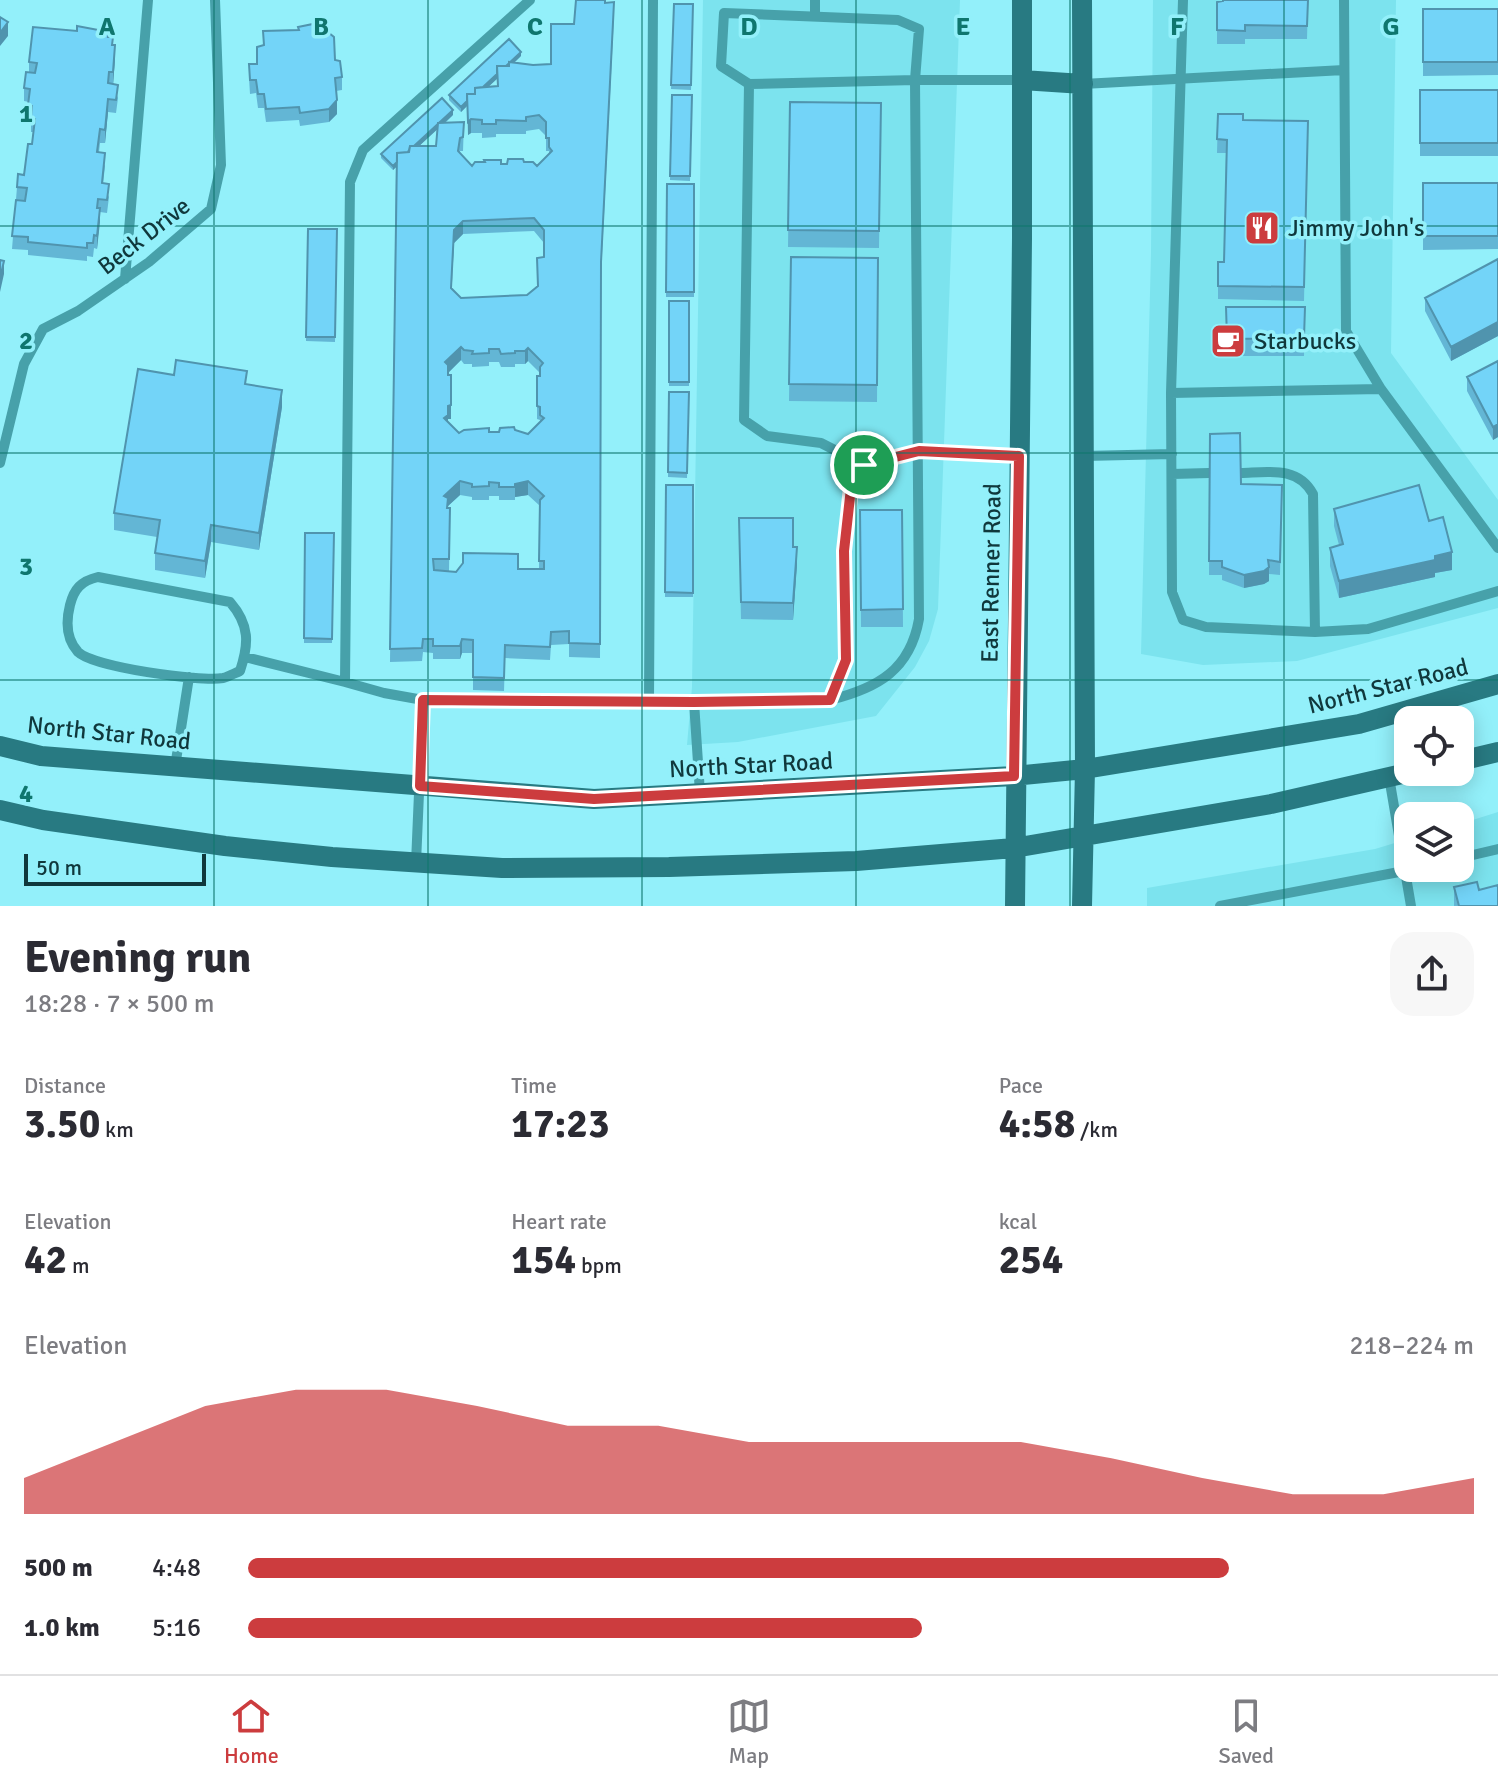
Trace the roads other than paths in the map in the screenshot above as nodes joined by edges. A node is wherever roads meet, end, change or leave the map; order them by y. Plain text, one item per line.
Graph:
1 (148, 0) edge
2 (215, 0) edge
3 (530, 0) edge
4 (653, 0) edge
5 (724, 0) edge
6 (815, 0) edge
7 (1022, 0) edge
8 (1082, 0) edge
9 (1183, 0) edge
10 (1344, 0) edge
11 (724, 13) junction
12 (815, 16) junction
13 (1344, 70) junction
14 (1181, 78) junction
15 (915, 80) junction
16 (1022, 80) junction
17 (749, 84) junction
18 (1083, 84) junction
19 (125, 279) junction
20 (1381, 389) junction
21 (1171, 393) junction
22 (919, 451) junction
23 (1172, 454) junction
24 (1019, 456) junction
25 (1084, 456) junction
26 (0, 463) edge
27 (864, 465) junction
28 (1209, 473) edge
29 (1241, 473) edge
30 (1172, 474) junction
31 (1498, 548) edge
32 (1498, 591) edge
33 (1315, 632) junction
34 (245, 657) junction
35 (189, 677) junction
36 (345, 682) junction
37 (1498, 684) edge
38 (423, 700) junction
39 (830, 700) junction
40 (649, 701) junction
41 (694, 702) junction
42 (0, 746) edge
43 (1498, 752) edge
44 (1474, 758) edge
45 (175, 767) junction
46 (1085, 769) junction
47 (1014, 776) junction
48 (1394, 776) edge
49 (1389, 777) junction
50 (420, 786) junction
51 (700, 793) junction
52 (1394, 807) edge
53 (0, 810) edge
54 (1082, 837) junction
55 (1014, 848) junction
56 (1498, 849) edge
57 (1474, 855) edge
58 (416, 863) junction
59 (1394, 874) edge
60 (1407, 882) edge
61 (1015, 906) edge
62 (1082, 906) edge
63 (1220, 906) edge
64 (1411, 906) edge

1 - 19 lane
2 - 19 lane, Beck Drive
3 - 36 lane
4 - 40 lane
5 - 11 lane
6 - 12 lane
7 - 16 main road, East Renner Road
8 - 18 main road
9 - 14 lane
10 - 13 lane
11 - 12 lane
11 - 17 lane
12 - 15 lane
13 - 14 lane
13 - 20 lane
14 - 18 lane
14 - 21 lane
15 - 16 lane
15 - 17 lane
15 - 22 lane
16 - 18 main road
16 - 24 main road, East Renner Road
17 - 27 lane
18 - 25 main road
19 - 26 lane, Beck Drive
20 - 21 lane
20 - 31 lane
21 - 23 lane
22 - 24 lane
22 - 27 lane
22 - 39 lane
23 - 25 lane
23 - 30 lane
24 - 47 main road, East Renner Road
25 - 46 main road
27 - 39 lane
28 - 30 lane
29 - 33 lane
30 - 33 lane
32 - 33 lane
34 - 35 lane
34 - 35 lane
34 - 36 lane
35 - 45 lane
36 - 38 lane
37 - 46 main road, North Star Road
38 - 40 lane
38 - 50 lane
39 - 41 lane
40 - 41 lane
41 - 51 lane
42 - 45 main road, North Star Road
43 - 44 main road
45 - 50 main road, North Star Road
46 - 47 main road, North Star Road
46 - 54 main road
47 - 51 main road, North Star Road
47 - 55 main road, East Renner Road
48 - 49 main road
49 - 52 lane
49 - 54 main road
50 - 51 main road, North Star Road
50 - 58 lane
53 - 58 main road
54 - 55 main road
54 - 62 main road
55 - 58 main road
55 - 61 main road, East Renner Road
56 - 57 lane
59 - 63 lane
60 - 64 lane

